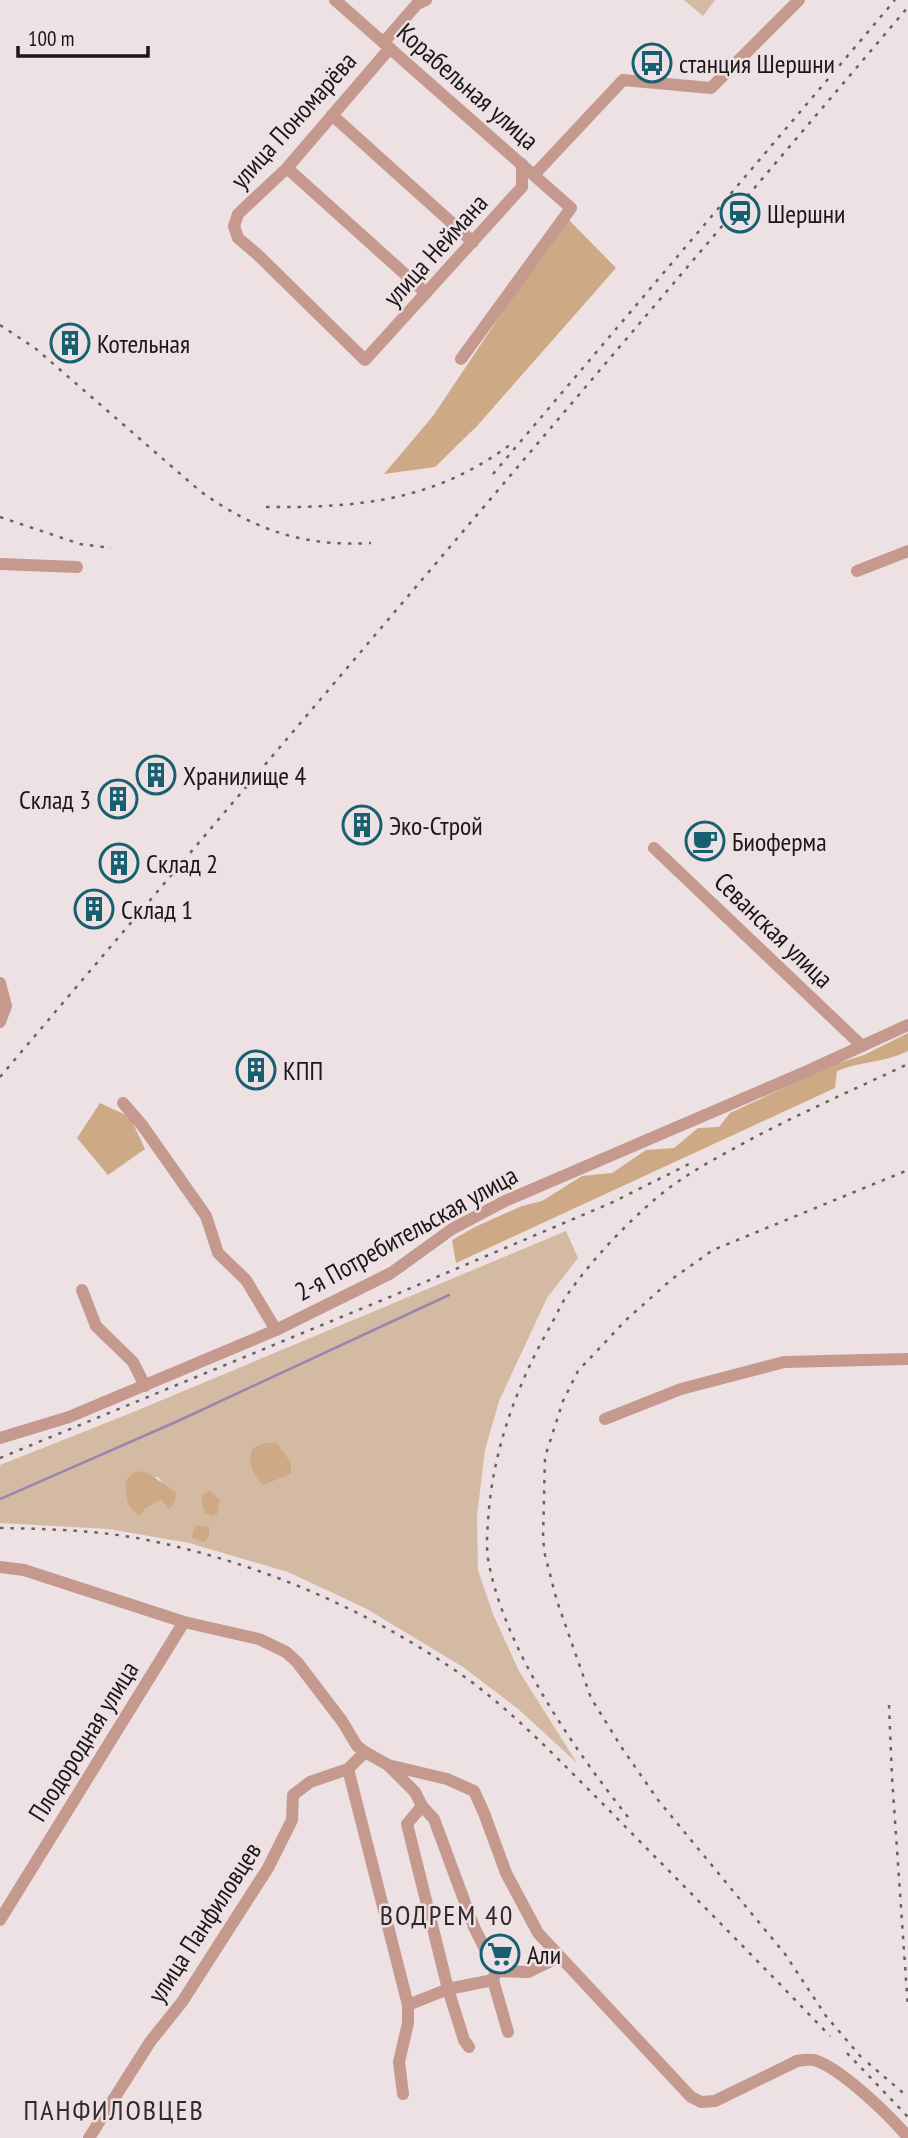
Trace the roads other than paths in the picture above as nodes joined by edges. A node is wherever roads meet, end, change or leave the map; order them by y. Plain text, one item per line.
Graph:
1 (335, 0) edge
2 (426, 0) edge
3 (799, 0) edge
4 (387, 45) junction
5 (332, 115) junction
6 (522, 164) junction
7 (287, 168) junction
8 (534, 174) junction
9 (473, 242) junction
10 (426, 293) junction
11 (461, 359) dead end
12 (365, 360) joint
13 (908, 551) edge
14 (0, 564) edge
15 (77, 567) dead end
16 (857, 571) dead end
17 (654, 848) dead end
18 (0, 983) edge
19 (0, 1023) edge
20 (908, 1025) edge
21 (862, 1046) junction
22 (122, 1103) dead end
23 (82, 1290) dead end
24 (276, 1330) junction
25 (908, 1359) edge
26 (145, 1386) junction
27 (606, 1419) dead end
28 (0, 1438) edge
29 (0, 1567) edge
30 (184, 1622) junction
31 (365, 1752) junction
32 (388, 1765) junction
33 (348, 1769) junction
34 (422, 1806) junction
35 (0, 1920) edge
36 (559, 1957) junction
37 (494, 1976) junction
38 (448, 1989) junction
39 (408, 2005) junction
40 (508, 2032) dead end
41 (468, 2047) dead end
42 (404, 2094) dead end
43 (908, 2137) edge
44 (89, 2138) edge

1 - 4 street, Корабельная улица
2 - 4 street, улица Пономарёва
3 - 8 street
4 - 5 street, улица Пономарёва
4 - 6 street, Корабельная улица
5 - 7 street, улица Пономарёва
5 - 9 street
6 - 8 street, Корабельная улица
6 - 9 street, улица Неймана
7 - 10 street
7 - 12 street, улица Пономарёва
8 - 11 street, Корабельная улица
9 - 10 street, улица Неймана
10 - 12 street, улица Неймана
13 - 16 street
14 - 15 street
17 - 21 street, Севанская улица
18 - 19 street
20 - 21 street, 2-я Потребительская улица
21 - 24 street, 2-я Потребительская улица
22 - 24 street
23 - 26 street
24 - 26 street, 2-я Потребительская улица
25 - 27 street
26 - 28 street, 2-я Потребительская улица
29 - 30 street
30 - 31 street
30 - 35 street, Плодородная улица
31 - 32 street
31 - 33 street, улица Панфиловцев
32 - 34 street
32 - 36 street
33 - 39 street
33 - 44 street, улица Панфиловцев
34 - 37 street
34 - 38 street
36 - 37 street
36 - 43 street
37 - 38 street
37 - 40 street
38 - 39 street
38 - 41 street
39 - 42 street

